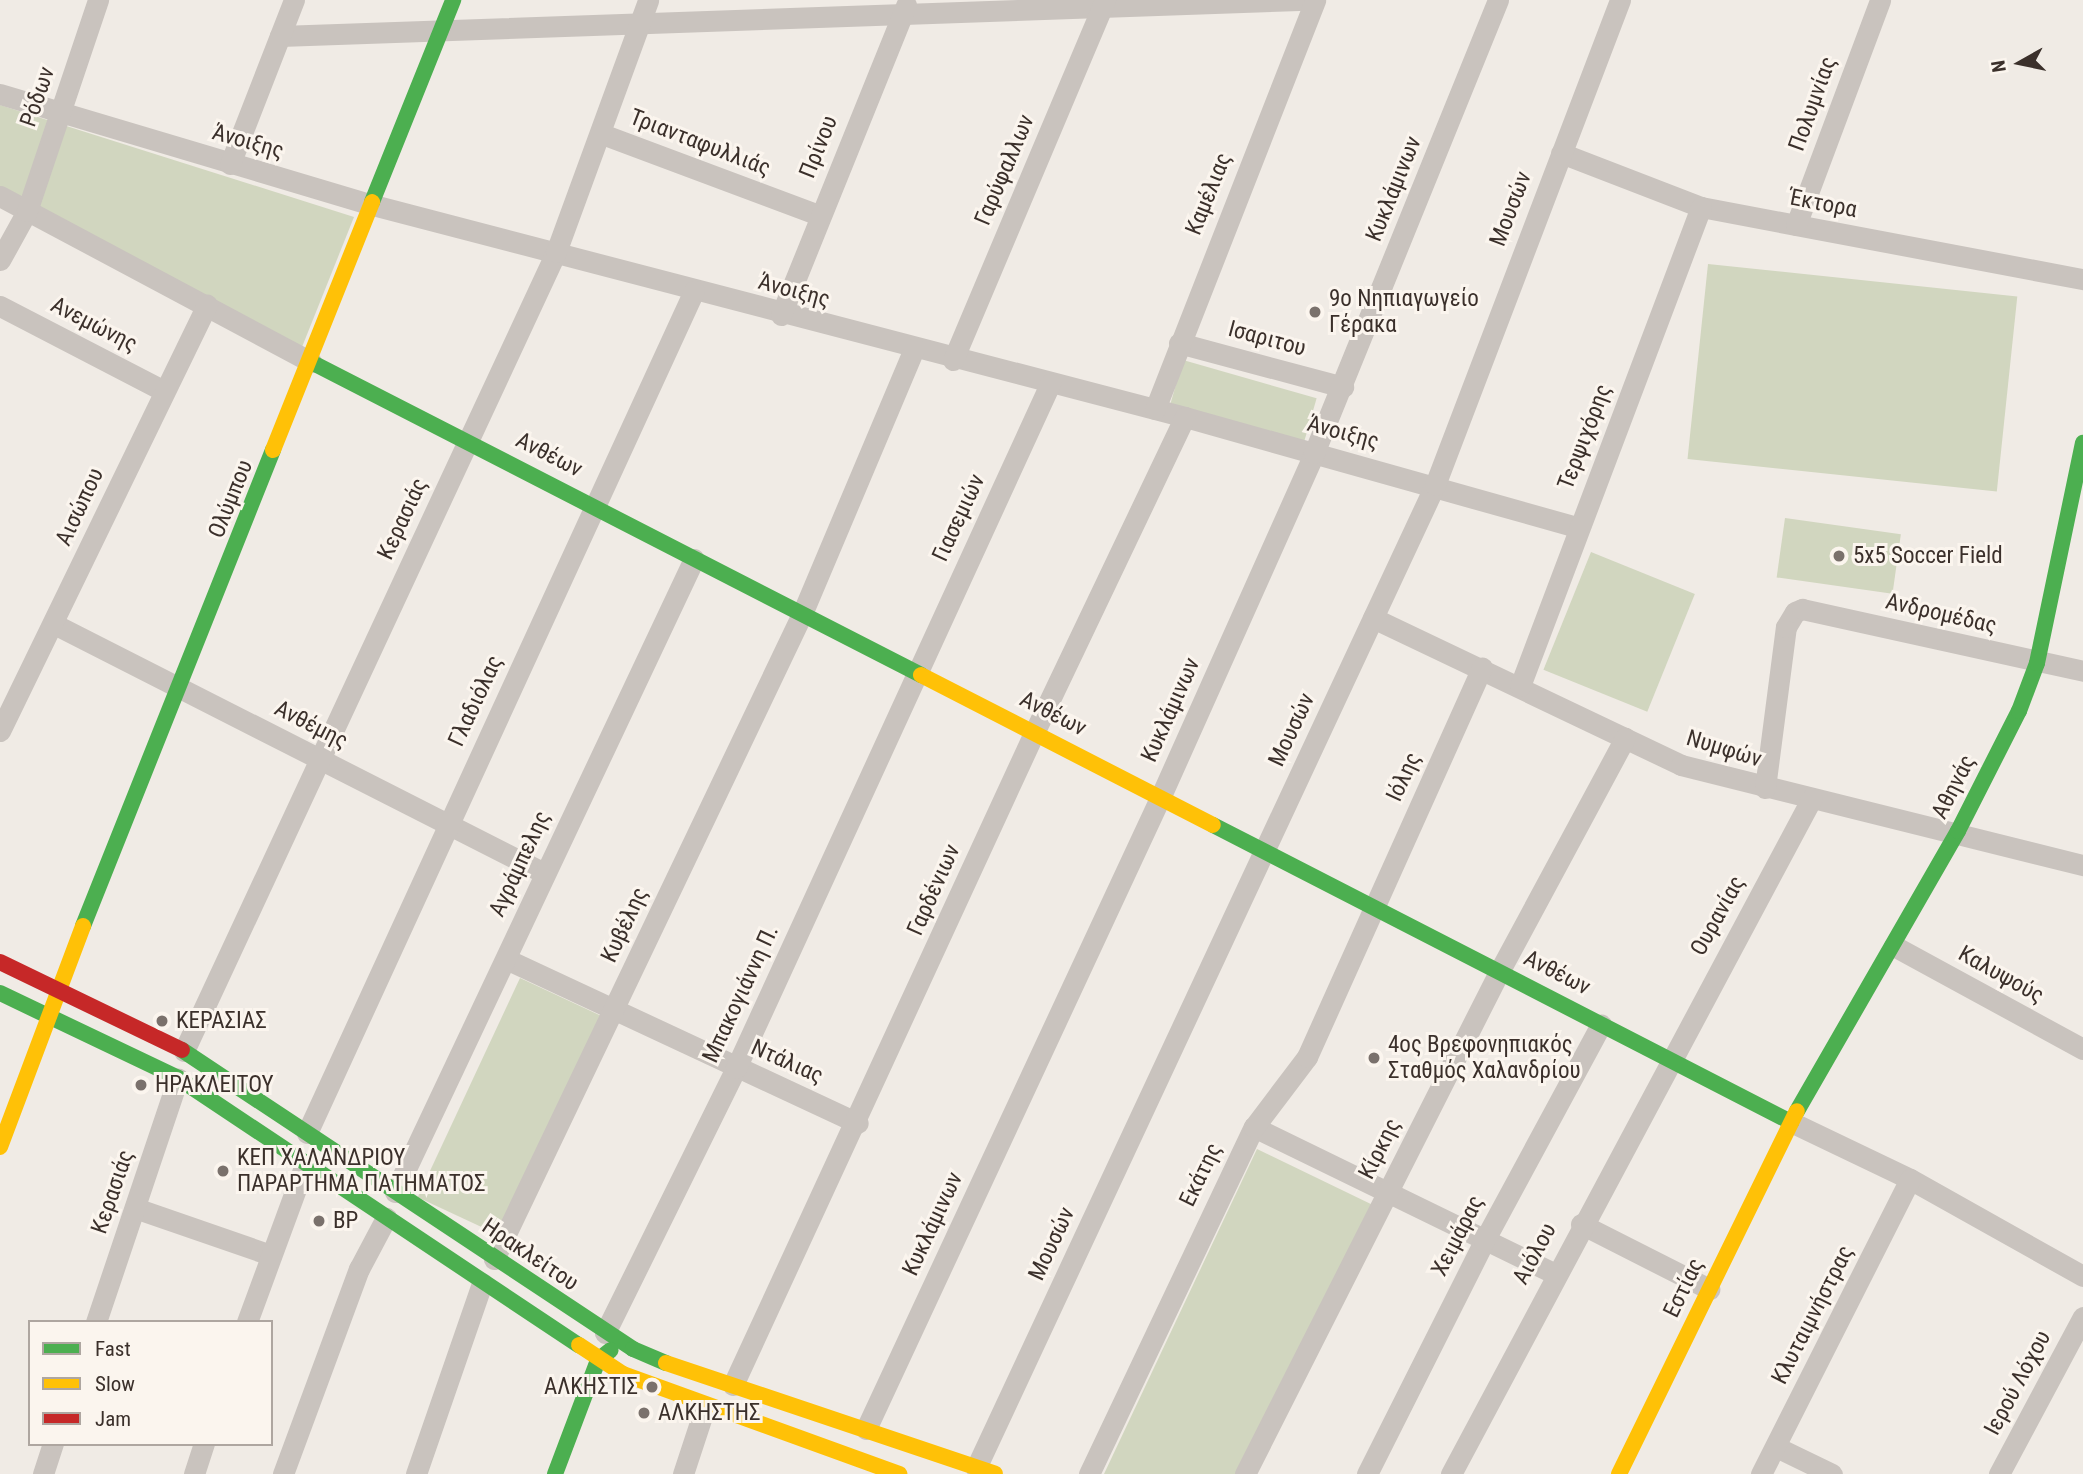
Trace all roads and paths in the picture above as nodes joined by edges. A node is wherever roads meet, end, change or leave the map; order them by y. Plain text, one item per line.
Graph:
1 (98, 0) edge
2 (294, 0) edge
3 (453, 0) edge
4 (648, 0) edge
5 (1299, 0) edge
6 (1315, 0) edge
7 (1498, 0) edge
8 (1880, 0) edge
9 (1616, 1) edge
10 (1103, 4) edge
11 (905, 7) edge
12 (640, 23) junction
13 (442, 29) junction
14 (280, 36) junction
15 (0, 94) edge
16 (61, 114) junction
17 (602, 134) junction
18 (1561, 153) junction
19 (230, 164) junction
20 (0, 196) edge
21 (373, 205) junction
22 (1701, 207) junction
23 (27, 211) junction
24 (819, 215) junction
25 (1796, 225) junction
26 (556, 252) junction
27 (0, 260) edge
28 (2083, 279) edge
29 (694, 291) junction
30 (207, 305) junction
31 (0, 306) edge
32 (781, 315) junction
33 (1179, 343) junction
34 (914, 349) junction
35 (953, 360) junction
36 (311, 362) junction
37 (1050, 384) junction
38 (1343, 387) junction
39 (164, 391) junction
40 (1155, 409) junction
41 (1185, 417) junction
42 (469, 443) junction
43 (2083, 443) edge
44 (1314, 453) junction
45 (1435, 485) junction
46 (594, 508) junction
47 (1578, 528) junction
48 (2074, 530) edge
49 (694, 559) junction
50 (802, 614) junction
51 (1373, 618) junction
52 (54, 624) junction
53 (2037, 663) junction
54 (1482, 668) junction
55 (2083, 671) edge
56 (917, 673) junction
57 (1520, 686) junction
58 (179, 687) junction
59 (0, 731) edge
60 (1034, 733) junction
61 (1625, 738) junction
62 (322, 760) junction
63 (1765, 788) junction
64 (1160, 798) junction
65 (1812, 798) junction
66 (447, 827) junction
67 (1958, 831) junction
68 (1263, 851) junction
69 (2083, 865) edge
70 (544, 873) junction
71 (1373, 908) junction
72 (1894, 946) junction
73 (506, 959) junction
74 (0, 962) edge
75 (1499, 972) junction
76 (58, 989) junction
77 (0, 993) edge
78 (613, 1012) junction
79 (49, 1015) junction
80 (1601, 1025) junction
81 (2083, 1049) edge
82 (184, 1051) junction
83 (1669, 1060) junction
84 (736, 1068) junction
85 (178, 1078) junction
86 (1791, 1122) junction
87 (858, 1123) junction
88 (1254, 1127) junction
89 (307, 1133) junction
90 (0, 1147) edge
91 (305, 1164) junction
92 (1910, 1179) junction
93 (395, 1192) junction
94 (1387, 1194) junction
95 (135, 1208) junction
96 (386, 1218) junction
97 (1581, 1224) junction
98 (1485, 1241) junction
99 (271, 1255) junction
100 (494, 1259) junction
101 (1554, 1273) junction
102 (2083, 1276) edge
103 (482, 1283) junction
104 (1709, 1289) junction
105 (2083, 1317) edge
106 (97, 1320) edge
107 (248, 1320) edge
108 (605, 1334) junction
109 (598, 1360) junction
110 (686, 1371) junction
111 (733, 1385) junction
112 (705, 1407) junction
113 (866, 1429) junction
114 (52, 1446) edge
115 (203, 1446) edge
116 (1776, 1447) junction
117 (986, 1471) edge
118 (43, 1474) edge
119 (194, 1474) edge
120 (283, 1474) edge
121 (416, 1474) edge
122 (555, 1474) edge
123 (683, 1474) edge
124 (900, 1474) edge
125 (1089, 1474) edge
126 (1245, 1474) edge
127 (1367, 1474) edge
128 (1451, 1474) edge
129 (1619, 1474) edge
130 (1761, 1474) edge
131 (1832, 1474) edge
132 (1999, 1474) edge

1 - 16 street, Ρόδων
2 - 14 street
3 - 13 street, Ολύμπου
4 - 12 street, Κερασιάς
5 - 10 street
6 - 33 street, Καμέλιας
7 - 38 street, Κυκλάμινων
8 - 25 street, Πολυμνίας
9 - 18 street, Μουσών
10 - 11 street
10 - 35 street, Γαρύφαλλων
11 - 12 street
11 - 24 street, Πρίνου
12 - 13 street
12 - 17 street, Κερασιάς
13 - 14 street
13 - 21 street, Ολύμπου
14 - 19 street
15 - 16 street, Άνοιξης
16 - 19 street, Άνοιξης
16 - 23 street, Ρόδων
17 - 24 street, Τριανταφυλλιάς
17 - 26 street, Κερασιάς
18 - 22 street, Έκτορα
18 - 45 street, Μουσών
19 - 21 street, Άνοιξης
20 - 23 street, Ανθέων
21 - 26 street, Άνοιξης
21 - 36 street, Ολύμπου
22 - 25 street, Έκτορα
22 - 47 street, Τερψιχόρης
23 - 27 street, Ρόδων
23 - 30 street, Ανθέων
24 - 32 street, Πρίνου
25 - 28 street, Έκτορα
26 - 29 street, Άνοιξης
26 - 42 street, Κερασιάς
29 - 32 street, Άνοιξης
29 - 46 street, Γλαδιόλας
30 - 36 street, Ανθέων
30 - 39 street, Αισώπου
31 - 39 street, Ανεμώνης
32 - 34 street, Άνοιξης
33 - 38 street, Ισαριτου
33 - 40 street, Καμέλιας
34 - 35 street, Άνοιξης
34 - 50 street
35 - 37 street, Άνοιξης
36 - 42 street, Ανθέων
36 - 58 street, Ολύμπου
37 - 40 street, Άνοιξης
37 - 56 street, Γιασεμιών
38 - 44 street, Κυκλάμινων
39 - 52 street, Αισώπου
40 - 41 street, Άνοιξης
41 - 44 street, Άνοιξης
41 - 60 street, Γαρδένιων
42 - 46 street, Ανθέων
42 - 62 street, Κερασιάς
43 - 48 street, Αθηνάς
44 - 45 street, Άνοιξης
44 - 64 street, Κυκλάμινων
45 - 47 street, Άνοιξης
45 - 51 street, Μουσών
46 - 49 street, Ανθέων
46 - 66 street, Γλαδιόλας
47 - 57 street, Τερψιχόρης
48 - 53 street, Αθηνάς
49 - 50 street, Ανθέων
49 - 70 street, Αγράμπελης
50 - 56 street, Ανθέων
50 - 78 street, Κυβέλης
51 - 54 street, Νυμφών
51 - 68 street, Μουσών
52 - 58 street, Ανθέμης
52 - 59 street, Αισώπου
53 - 55 street, Ανδρομέδας
53 - 63 street, Ανδρομέδας
53 - 67 street, Αθηνάς
54 - 57 street, Νυμφών
54 - 71 street, Ιόλης
56 - 60 street, Ανθέων
56 - 84 street, Μπακογιάννη Π.
57 - 61 street, Νυμφών
58 - 62 street, Ανθέμης
58 - 76 street, Ολύμπου
60 - 64 street, Ανθέων
60 - 87 street, Γαρδένιων
61 - 63 street, Νυμφών
61 - 75 street, Κίρκης
62 - 66 street, Ανθέμης
62 - 82 street, Κερασιάς
63 - 65 street, Νυμφών
64 - 68 street, Ανθέων
64 - 113 street, Κυκλάμινων
65 - 67 street, Νυμφών
65 - 83 street, Ουρανίας
66 - 70 street, Ανθέμης
66 - 89 street, Γλαδιόλας
67 - 69 street, Νυμφών
67 - 72 street, Αθηνάς
68 - 71 street, Ανθέων
68 - 117 street, Μουσών
70 - 73 street, Αγράμπελης
71 - 75 street, Ανθέων
71 - 88 street, Εκάτης
72 - 81 street, Καλυψούς
72 - 86 street, Αθηνάς
73 - 78 street, Ντάλιας
73 - 93 street, Αγράμπελης
74 - 76 street, Ηρακλείτου
75 - 80 street, Ανθέων
75 - 94 street, Κίρκης
76 - 79 street, Ολύμπου
76 - 82 street, Ηρακλείτου
77 - 79 street
78 - 84 street, Ντάλιας
78 - 100 street, Κυβέλης
79 - 85 street
79 - 90 street, Ολύμπου
80 - 83 street, Ανθέων
80 - 98 street, Χειμάρας
82 - 89 street, Ηρακλείτου
83 - 86 street, Ανθέων
83 - 97 street, Αιόλου
84 - 87 street, Ντάλιας
84 - 108 street, Μπακογιάννη Π.
85 - 91 street
85 - 95 street, Κερασιάς
86 - 92 street, Ανθέων
86 - 104 street, Εστίας
87 - 111 street, Γαρδένιων
88 - 94 street
88 - 125 street, Εκάτης
89 - 93 street, Ηρακλείτου
91 - 96 street
91 - 99 street
92 - 102 street, Ανθέων
92 - 116 street, Κλυταιμνήστρας
93 - 100 street, Ηρακλείτου
94 - 98 street
94 - 126 street, Κίρκης
95 - 99 street
95 - 106 street, Κερασιάς
96 - 103 street
96 - 120 street
97 - 101 street, Αιόλου
97 - 104 street
98 - 101 street
98 - 127 street, Χειμάρας
99 - 107 street
100 - 108 street, Ηρακλείτου
101 - 128 street, Αιόλου
103 - 109 street
103 - 121 street
104 - 129 street, Εστίας
105 - 132 street, Ιερού Λόχου
108 - 110 street, Ηρακλείτου
109 - 110 street
109 - 112 street
109 - 122 street
110 - 111 street, Ηρακλείτου
111 - 113 street, Ηρακλείτου
112 - 123 street
112 - 124 street
113 - 117 street, Ηρακλείτου
114 - 118 street
115 - 119 street
116 - 130 street, Κλυταιμνήστρας
116 - 131 street

